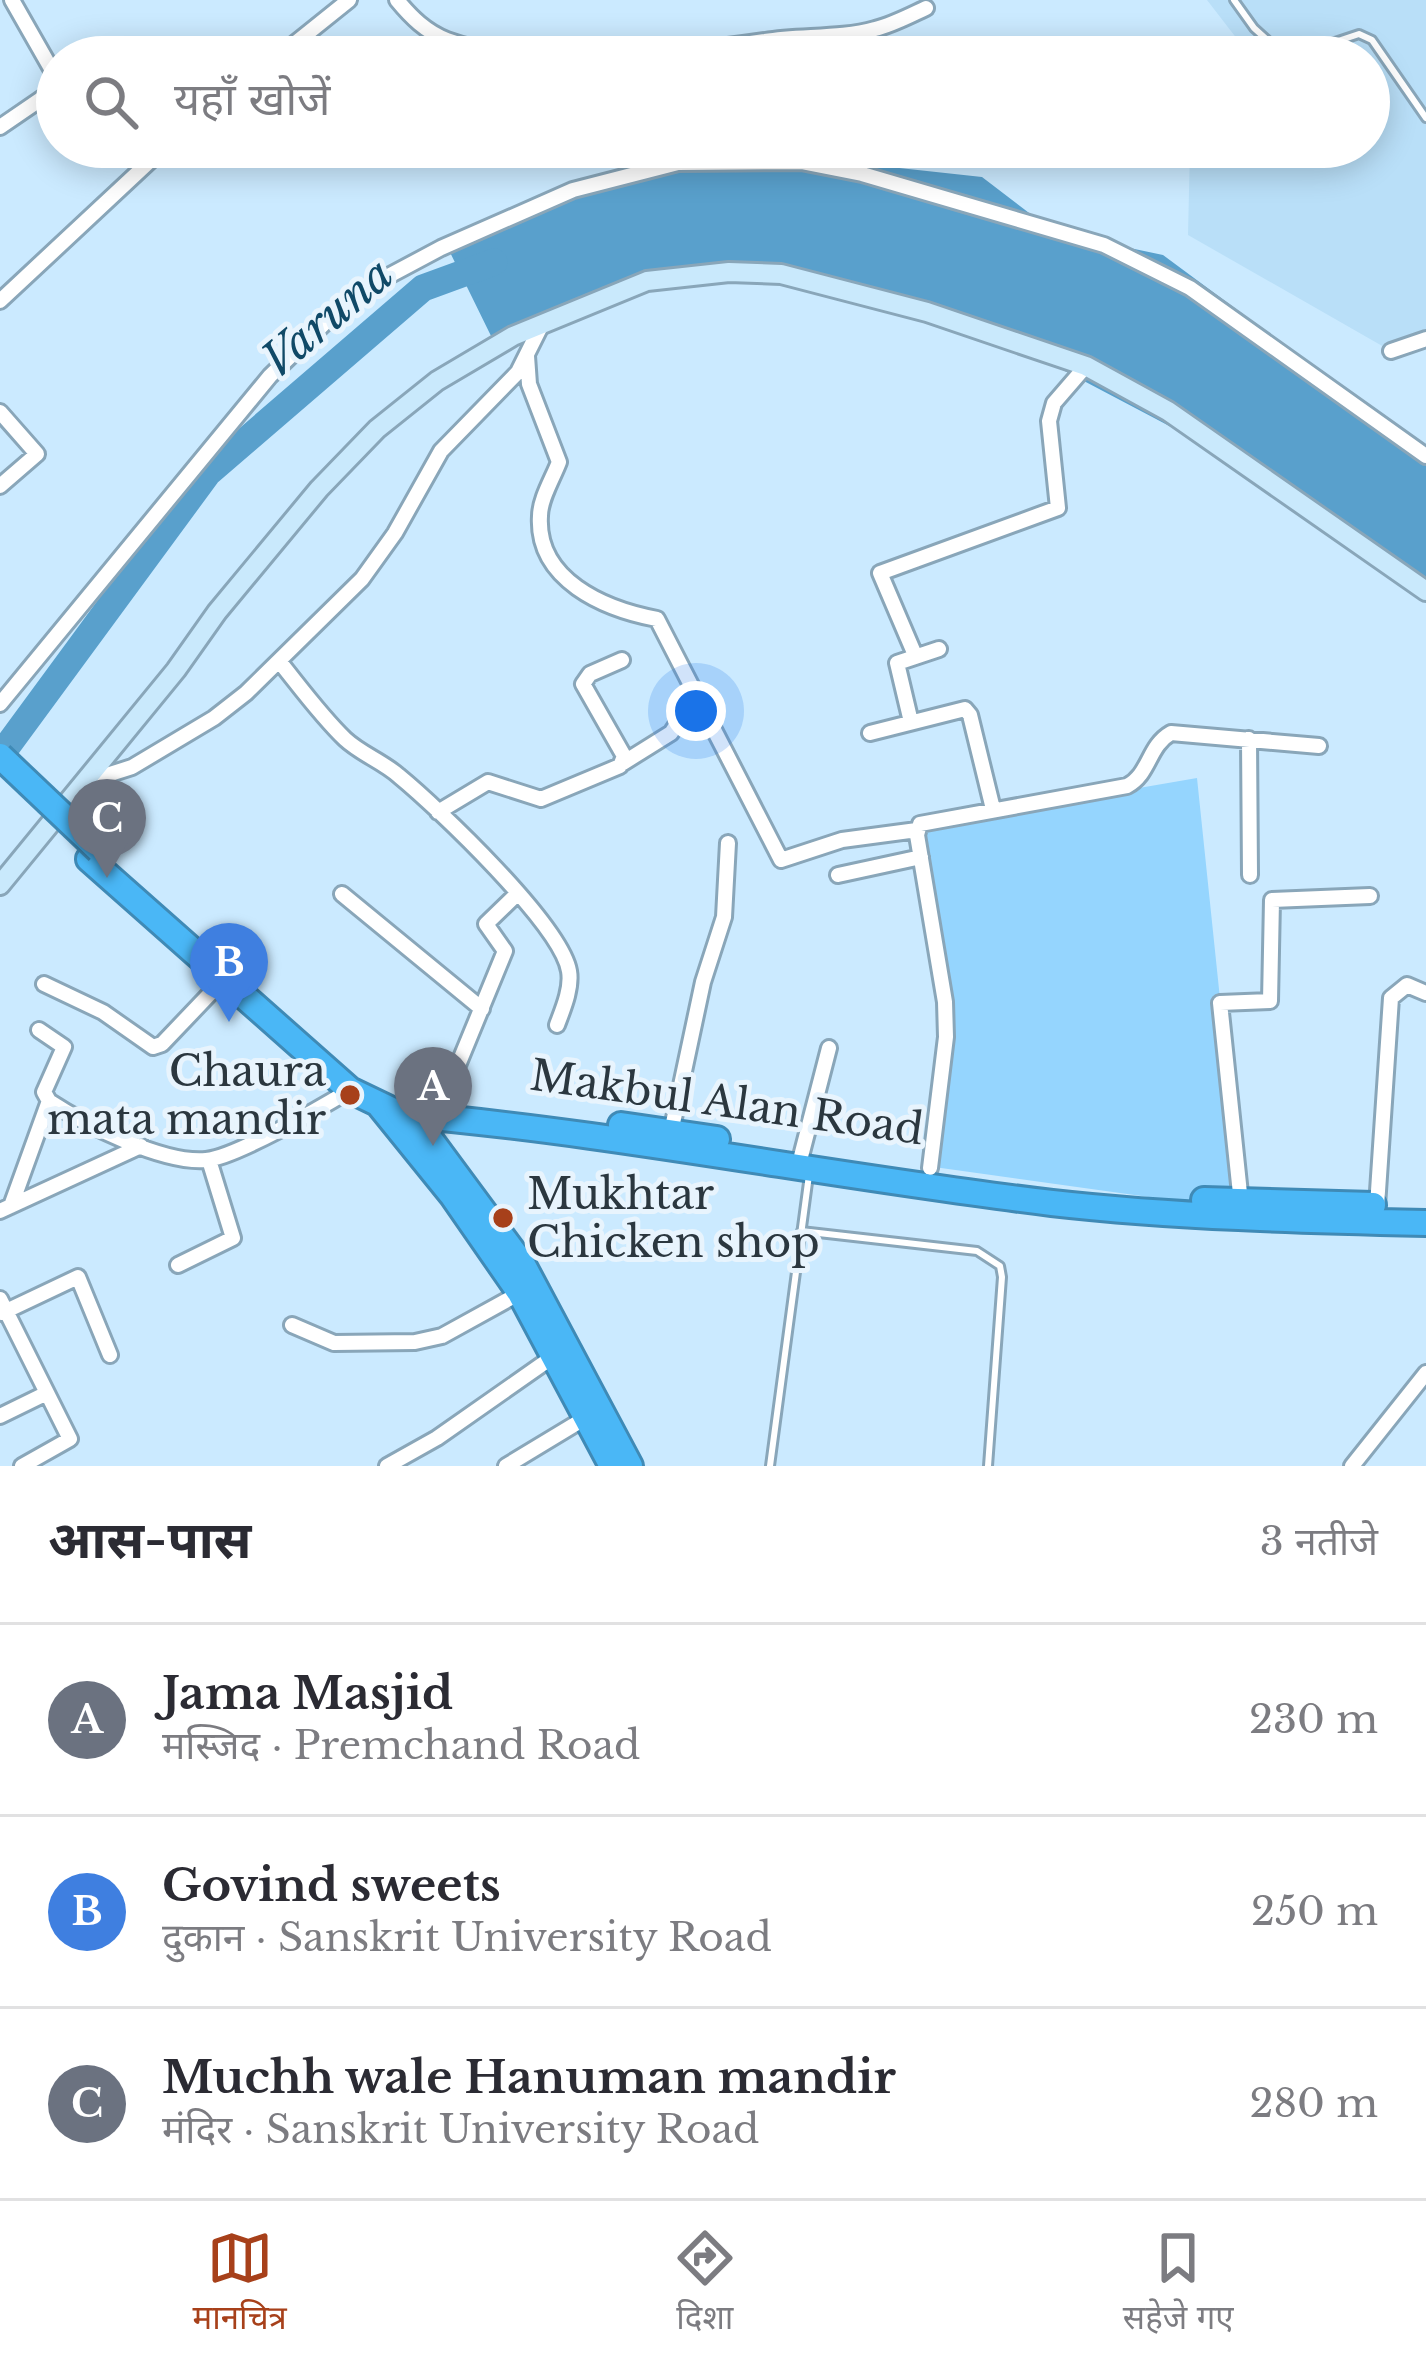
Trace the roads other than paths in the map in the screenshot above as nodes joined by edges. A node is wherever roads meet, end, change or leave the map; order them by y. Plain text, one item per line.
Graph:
1 (12, 0) edge
2 (349, 0) edge
3 (398, 0) edge
4 (1234, 0) edge
5 (926, 8) dead end
6 (304, 36) edge
7 (440, 36) edge
8 (821, 36) edge
9 (1264, 36) edge
10 (36, 44) edge
11 (1390, 66) edge
12 (36, 99) edge
13 (1426, 118) edge
14 (0, 127) edge
15 (142, 168) edge
16 (659, 168) edge
17 (831, 168) edge
18 (0, 301) edge
19 (542, 323) junction
20 (1426, 340) edge
21 (1391, 351) dead end
22 (527, 356) junction
23 (1086, 366) junction
24 (0, 412) edge
25 (1426, 456) edge
26 (0, 486) edge
27 (1426, 591) edge
28 (939, 649) dead end
29 (915, 655) junction
30 (622, 660) dead end
31 (279, 661) junction
32 (696, 695) junction
33 (0, 704) edge
34 (911, 722) junction
35 (870, 733) dead end
36 (1249, 739) junction
37 (1319, 746) dead end
38 (0, 756) edge
39 (623, 763) junction
40 (0, 778) edge
41 (86, 782) junction
42 (993, 809) junction
43 (438, 812) junction
44 (917, 830) junction
45 (728, 843) dead end
46 (94, 855) junction
47 (921, 856) junction
48 (838, 875) dead end
49 (1250, 875) dead end
50 (0, 885) edge
51 (342, 894) dead end
52 (517, 894) junction
53 (1370, 896) dead end
54 (223, 980) junction
55 (44, 984) dead end
56 (1426, 993) edge
57 (482, 1009) junction
58 (557, 1025) dead end
59 (39, 1030) dead end
60 (829, 1048) dead end
61 (350, 1090) junction
62 (49, 1101) junction
63 (442, 1104) junction
64 (380, 1106) junction
65 (412, 1115) junction
66 (670, 1140) junction
67 (140, 1147) junction
68 (208, 1160) junction
69 (804, 1161) junction
70 (929, 1168) junction
71 (990, 1185) junction
72 (1377, 1206) junction
73 (5, 1208) edge
74 (1426, 1208) edge
75 (1241, 1209) junction
76 (1426, 1223) edge
77 (801, 1232) junction
78 (178, 1265) dead end
79 (520, 1293) junction
80 (2, 1308) edge
81 (292, 1325) dead end
82 (110, 1355) dead end
83 (554, 1356) junction
84 (1426, 1373) edge
85 (47, 1393) junction
86 (0, 1415) edge
87 (586, 1417) junction
88 (22, 1466) edge
89 (387, 1466) edge
90 (506, 1466) edge
91 (612, 1466) edge
92 (630, 1466) edge
93 (770, 1466) edge
94 (988, 1466) edge
95 (1352, 1466) edge

1 - 10 street
2 - 6 street
3 - 7 street
4 - 9 lane
5 - 8 street
11 - 13 lane
12 - 14 street
15 - 18 street
16 - 33 street
17 - 25 street
19 - 22 street
19 - 23 street
19 - 41 street
20 - 21 street
22 - 31 street
22 - 32 street
23 - 27 street
23 - 29 street
24 - 26 street
28 - 29 street
29 - 34 street
30 - 39 street
31 - 41 street
31 - 43 street
32 - 39 street
32 - 44 street
34 - 35 street
34 - 42 street
36 - 37 street
36 - 42 street
36 - 49 street
38 - 46 highway, Makbul Alan Road, bridge
39 - 43 street
40 - 46 highway
41 - 50 street
42 - 44 street
43 - 52 street
44 - 47 street
45 - 66 street
46 - 54 highway, Makbul Alan Road
46 - 63 highway, Makbul Alan Road
47 - 48 street
47 - 70 street
51 - 57 street
52 - 57 street
52 - 58 street
53 - 75 street
54 - 55 street
54 - 61 highway, Makbul Alan Road
56 - 72 street
57 - 63 street
59 - 62 street
60 - 69 street
61 - 64 highway, Makbul Alan Road
61 - 68 street
62 - 67 street
62 - 73 street
63 - 66 highway, Makbul Alan Road
64 - 65 highway, Makbul Alan Road
64 - 79 highway
65 - 66 highway, Makbul Alan Road
65 - 92 highway
66 - 69 highway, Makbul Alan Road
67 - 68 street
67 - 73 street
68 - 78 street
69 - 70 highway, Makbul Alan Road
69 - 71 highway, Makbul Alan Road
69 - 77 lane
70 - 71 highway, Makbul Alan Road
71 - 75 highway, Makbul Alan Road
72 - 74 highway, Makbul Alan Road
72 - 75 highway, Makbul Alan Road
75 - 76 highway, Makbul Alan Road
77 - 93 lane
77 - 94 lane
79 - 81 street
79 - 83 highway
80 - 82 street
80 - 85 street
83 - 87 highway
83 - 89 street
84 - 95 street
85 - 86 street
85 - 88 street
87 - 90 street
87 - 91 highway

